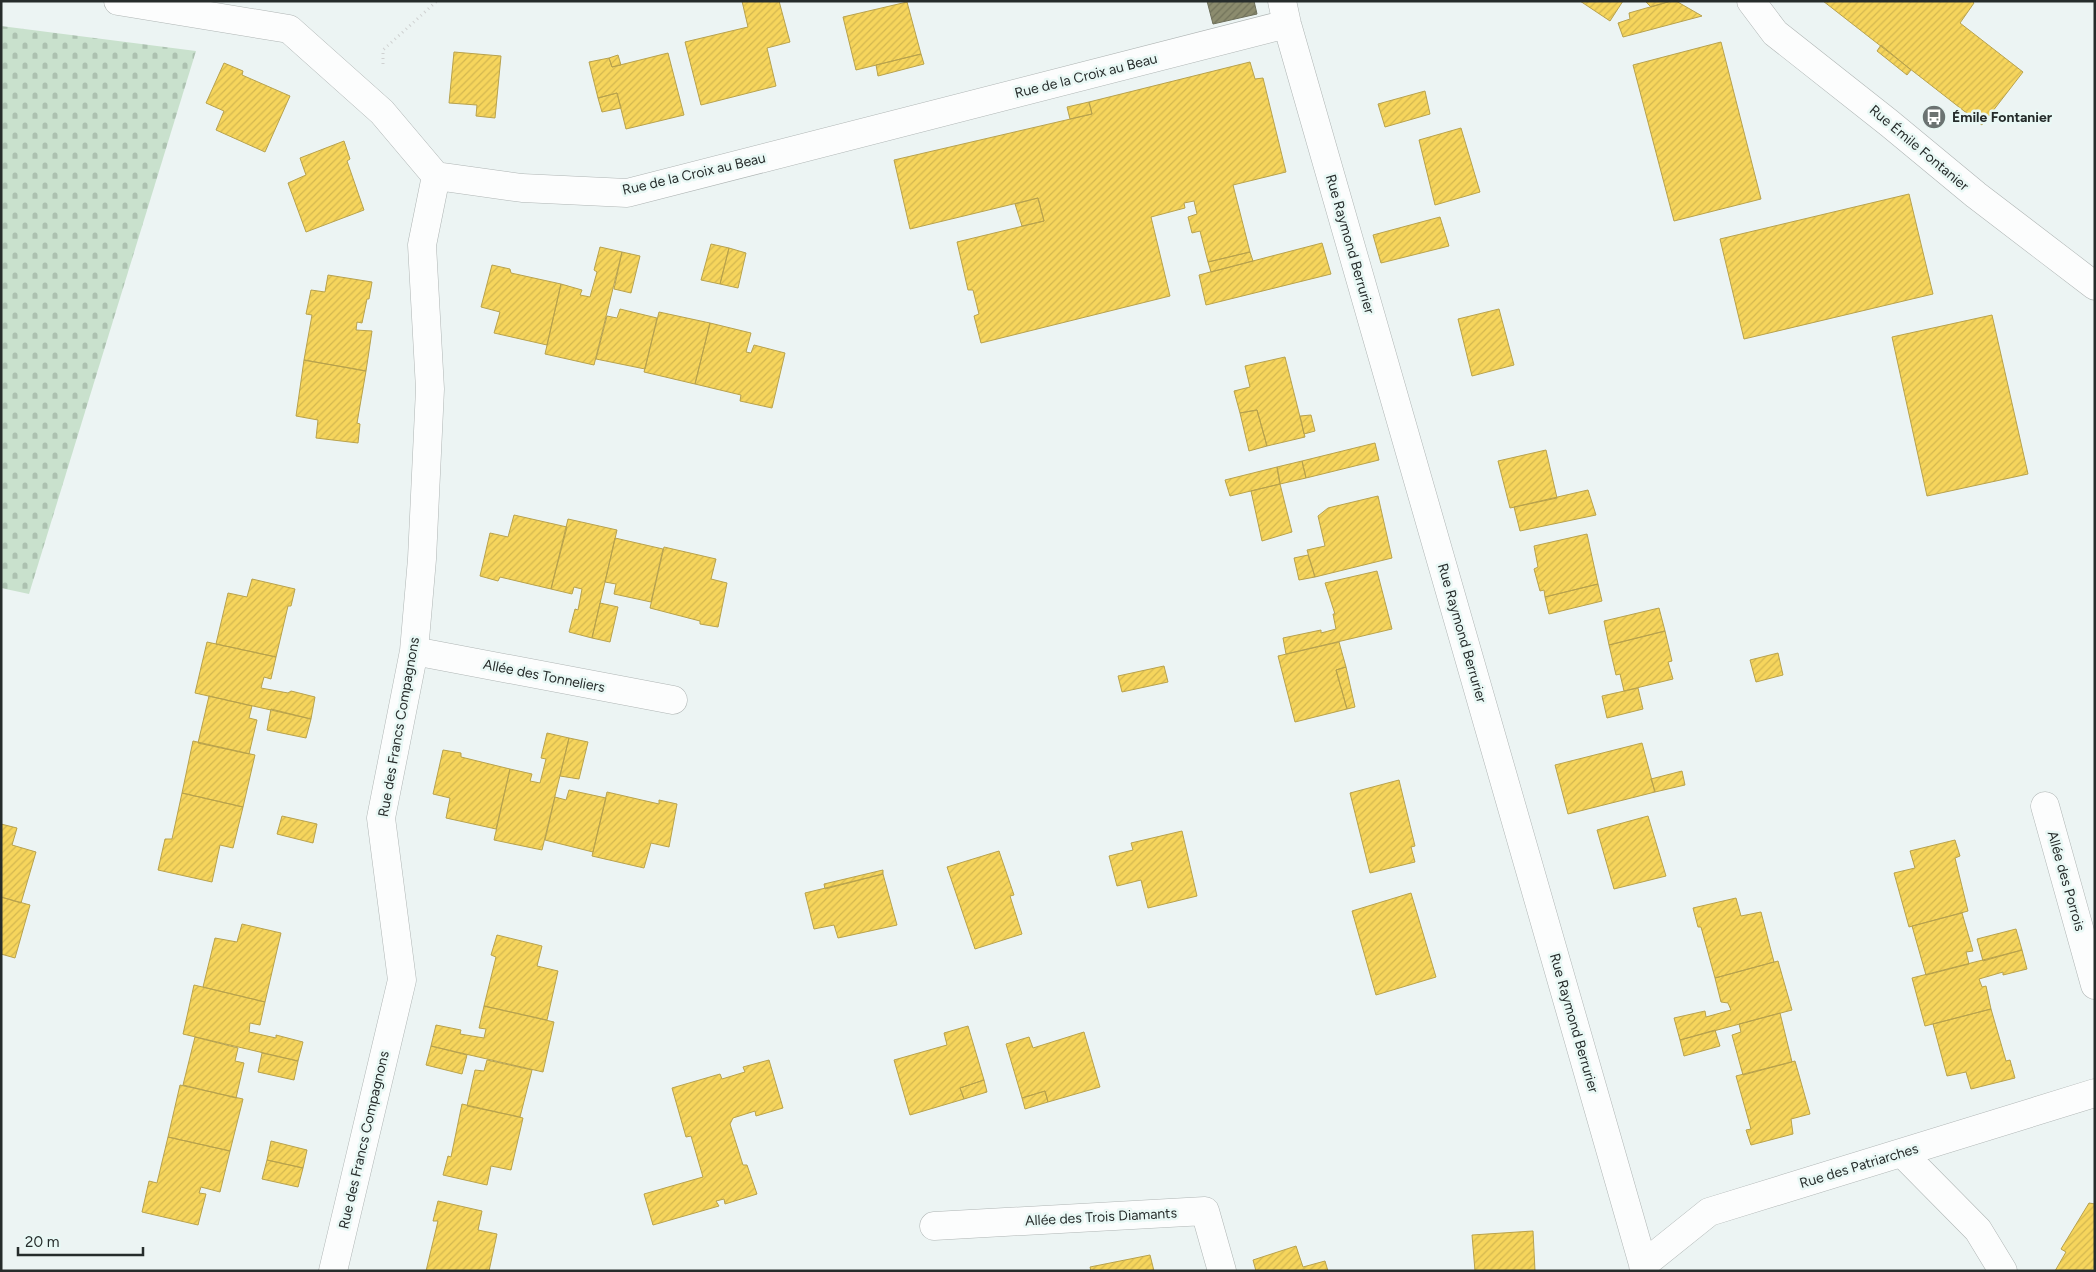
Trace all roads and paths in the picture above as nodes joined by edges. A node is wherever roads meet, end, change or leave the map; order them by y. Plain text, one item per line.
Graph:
1 (118, 1) edge
2 (437, 1) edge
3 (1751, 1) edge
4 (1285, 13) edge
5 (382, 112) junction
6 (436, 176) junction
7 (2095, 286) edge
8 (414, 651) junction
9 (673, 700) dead end
10 (2045, 806) dead end
11 (2095, 984) edge
12 (2095, 1093) edge
13 (1902, 1153) junction
14 (934, 1226) dead end
15 (1644, 1268) edge
16 (333, 1271) edge
17 (1222, 1271) edge
18 (2003, 1271) edge

1 - 5 street
2 - 5 path
3 - 7 street, Rue Émile Fontanier
4 - 6 street, Rue de la Croix au Beau
4 - 15 street, Rue Raymond Berrurier
5 - 6 street
6 - 8 street, Rue des Francs Compagnons
8 - 9 street, Allée des Tonneliers
8 - 16 street, Rue des Francs Compagnons
10 - 11 street, Allée des Porrois
12 - 13 street, Rue des Patriarches
13 - 15 street, Rue des Patriarches
13 - 18 street
14 - 17 street, Allée des Trois Diamants

